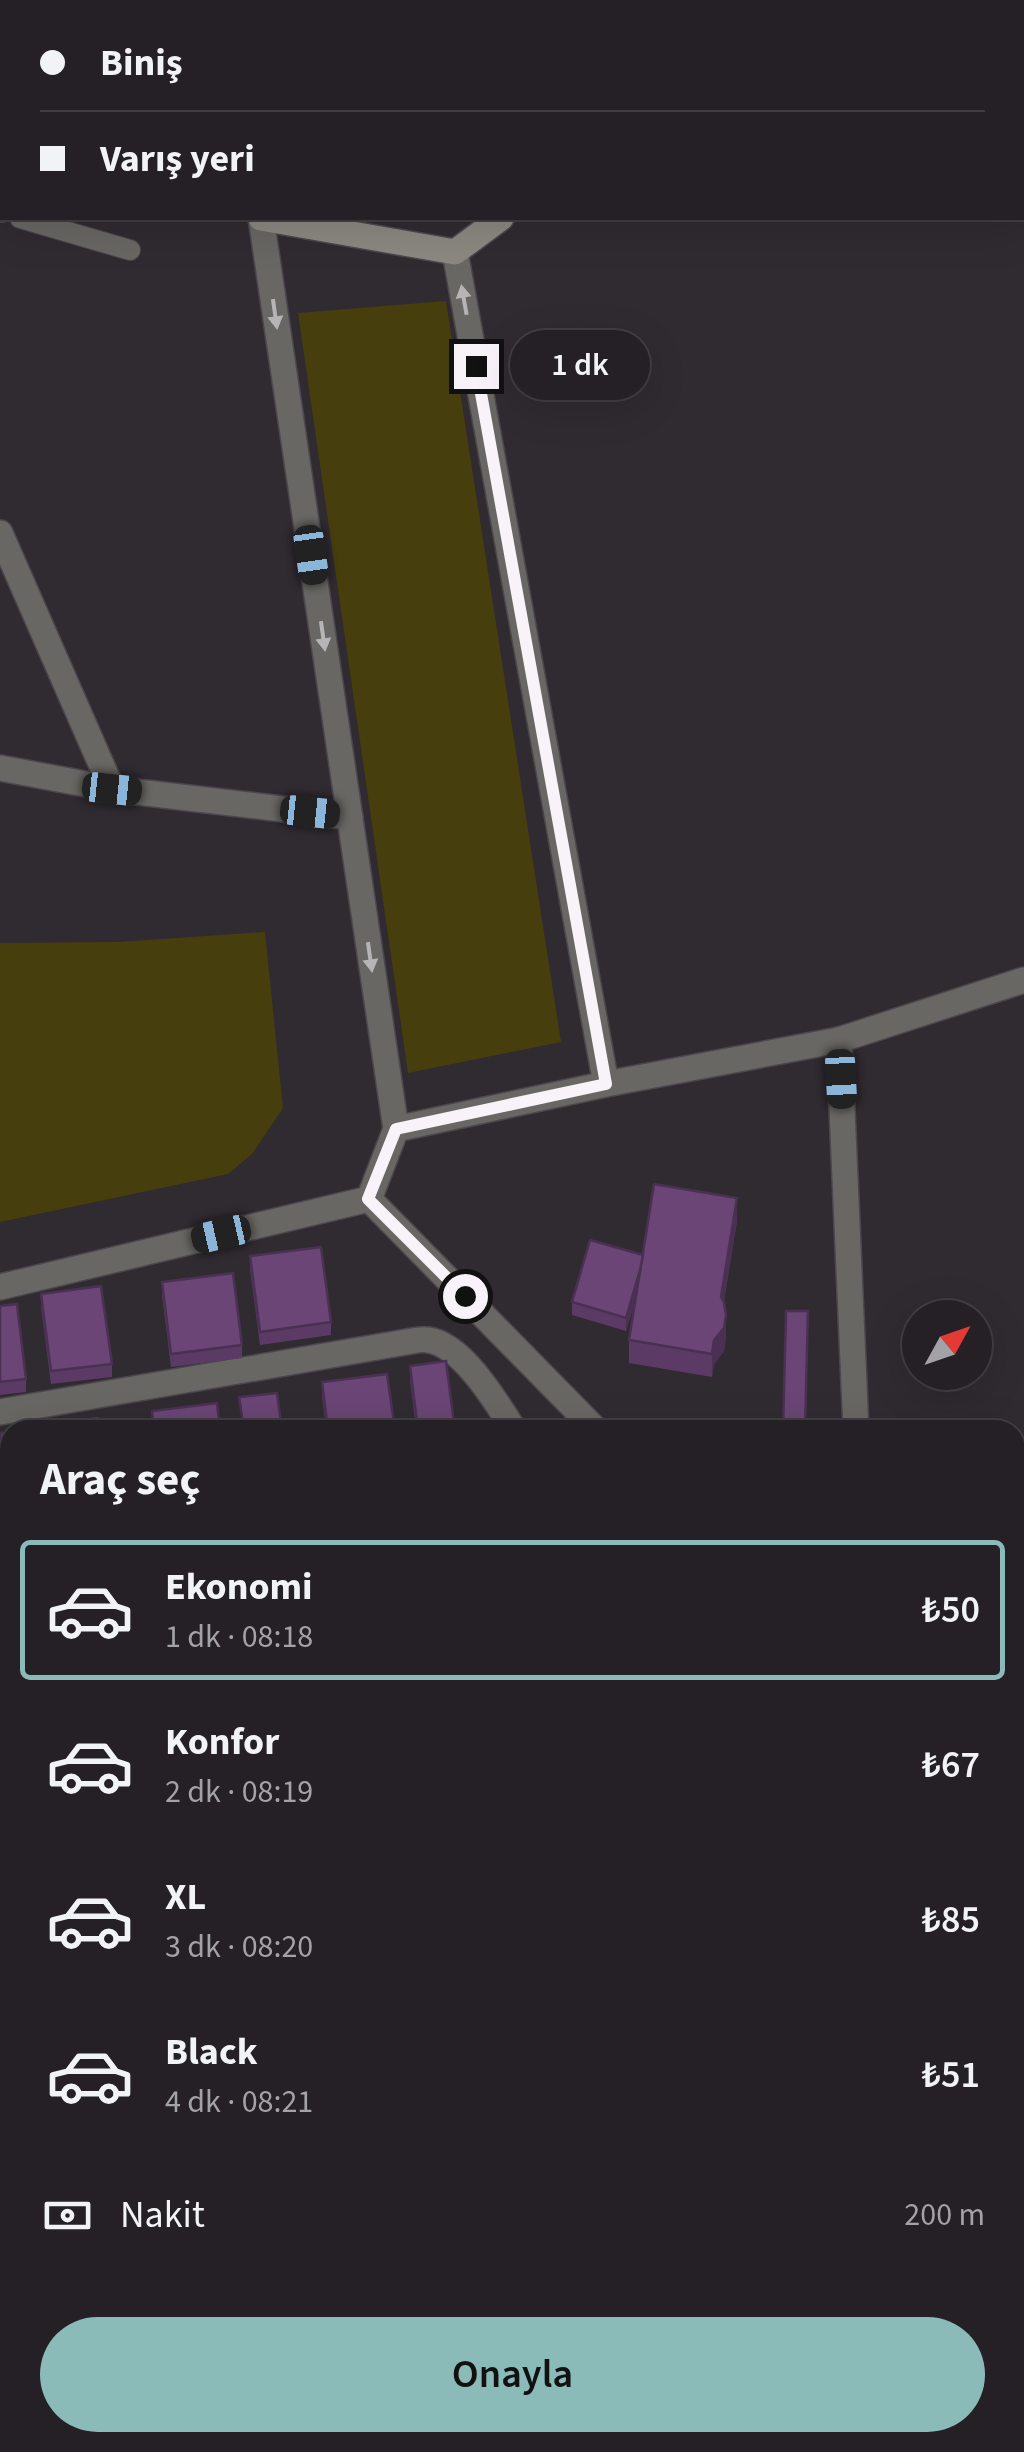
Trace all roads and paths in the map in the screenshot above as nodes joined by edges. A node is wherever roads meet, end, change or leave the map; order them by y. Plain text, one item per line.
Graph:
1 (27, 220) edge
2 (261, 220) edge
3 (272, 220) edge
4 (498, 220) edge
5 (130, 250) dead end
6 (455, 252) junction
7 (0, 533) edge
8 (0, 768) edge
9 (112, 789) junction
10 (350, 817) junction
11 (1024, 980) edge
12 (839, 1040) junction
13 (606, 1084) junction
14 (396, 1129) junction
15 (368, 1199) junction
16 (0, 1287) edge
17 (0, 1412) edge
18 (507, 1420) edge
19 (586, 1420) edge
20 (856, 1420) edge

1 - 5 lane
2 -> 10 street
3 - 6 street
4 - 6 street
13 -> 6 street
7 - 9 street
8 - 9 street
9 - 10 street
10 -> 14 street
11 - 12 street
12 - 13 street
12 - 20 street
13 - 14 street
14 - 15 street
15 - 16 street
15 - 19 street
17 - 18 street

